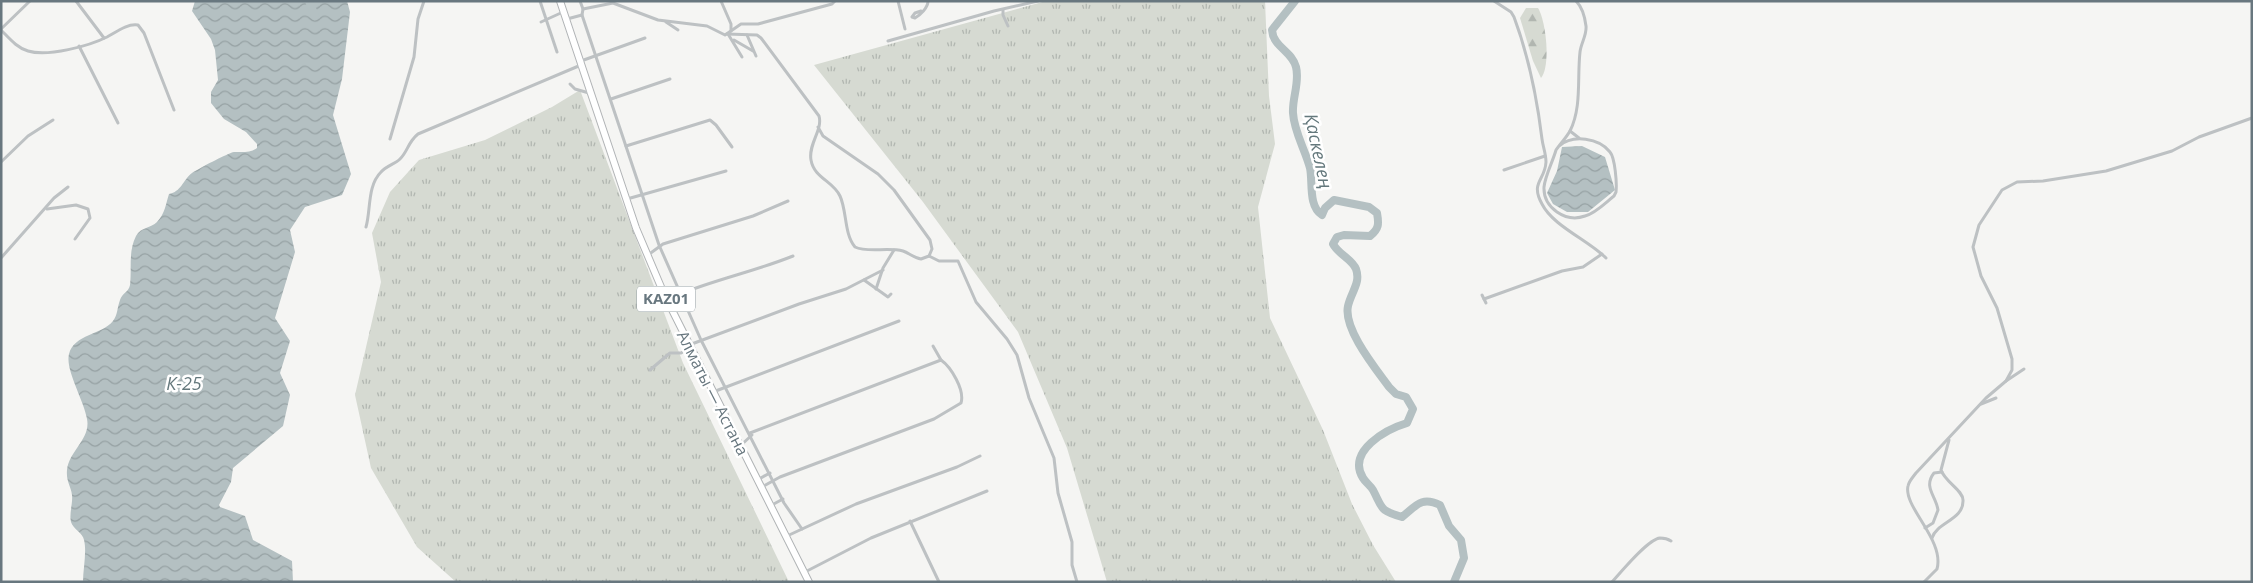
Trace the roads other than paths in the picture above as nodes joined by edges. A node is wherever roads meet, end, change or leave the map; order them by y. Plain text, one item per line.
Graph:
1 (30, 1) edge
2 (76, 1) edge
3 (424, 1) edge
4 (540, 1) edge
5 (560, 1) edge
6 (580, 1) edge
7 (721, 1) edge
8 (835, 1) edge
9 (898, 1) edge
10 (928, 1) edge
11 (1038, 1) edge
12 (1494, 1) edge
13 (1576, 1) edge
14 (612, 2) edge
15 (583, 9) junction
16 (1003, 10) junction
17 (921, 11) dead end
18 (564, 12) junction
19 (582, 15) junction
20 (567, 19) junction
21 (546, 20) junction
22 (541, 22) dead end
23 (665, 22) junction
24 (1008, 26) dead end
25 (1, 29) edge
26 (905, 29) dead end
27 (678, 30) dead end
28 (729, 33) junction
29 (747, 35) junction
30 (104, 38) junction
31 (645, 38) dead end
32 (732, 38) junction
33 (888, 42) dead end
34 (78, 46) junction
35 (753, 51) junction
36 (557, 52) dead end
37 (597, 55) junction
38 (756, 56) dead end
39 (742, 57) dead end
40 (581, 63) junction
41 (670, 79) dead end
42 (570, 84) dead end
43 (591, 94) junction
44 (611, 99) junction
45 (174, 110) dead end
46 (2252, 118) edge
47 (53, 120) dead end
48 (118, 123) dead end
49 (818, 127) junction
50 (1570, 131) junction
51 (390, 139) dead end
52 (1580, 139) junction
53 (626, 146) junction
54 (1559, 146) junction
55 (732, 147) dead end
56 (1545, 156) junction
57 (1, 162) edge
58 (1504, 170) dead end
59 (726, 171) dead end
60 (68, 187) dead end
61 (642, 195) junction
62 (627, 199) junction
63 (788, 201) dead end
64 (46, 209) junction
65 (366, 227) dead end
66 (75, 239) dead end
67 (659, 245) junction
68 (894, 250) junction
69 (1602, 254) junction
70 (648, 255) junction
71 (793, 256) dead end
72 (928, 256) junction
73 (1, 258) edge
74 (1606, 258) dead end
75 (882, 270) junction
76 (864, 280) junction
77 (876, 289) junction
78 (680, 294) junction
79 (891, 294) dead end
80 (1486, 303) dead end
81 (899, 321) dead end
82 (701, 340) junction
83 (933, 346) dead end
84 (690, 347) junction
85 (941, 360) junction
86 (650, 370) dead end
87 (2024, 370) dead end
88 (2006, 381) junction
89 (726, 386) junction
90 (712, 392) junction
91 (1996, 398) dead end
92 (1981, 404) junction
93 (751, 435) junction
94 (1949, 439) junction
95 (740, 446) junction
96 (980, 456) dead end
97 (1942, 472) junction
98 (770, 473) junction
99 (757, 480) junction
100 (774, 480) junction
101 (761, 487) junction
102 (987, 492) dead end
103 (783, 499) junction
104 (770, 506) junction
105 (910, 521) junction
106 (1926, 528) junction
107 (802, 530) junction
108 (786, 536) junction
109 (1932, 538) junction
110 (1671, 541) dead end
111 (804, 572) junction
112 (809, 582) edge
113 (939, 582) edge
114 (1078, 582) edge
115 (1612, 582) edge
116 (1924, 582) edge

1 - 25 street
2 - 30 street
3 - 51 street
4 - 21 street
5 - 18 highway, Алматы — Астана / KАZ01
6 - 15 street
7 - 28 street
8 - 28 street
9 - 26 street
10 - 17 street
11 - 16 street
12 - 56 street
13 - 50 street
14 - 15 street
14 - 23 street
15 - 19 street
16 - 24 street
16 - 33 street
18 - 20 highway, Алматы — Астана / KАZ01
18 - 21 street
19 - 20 street
19 - 37 street
20 - 40 highway, Алматы — Астана / KАZ01
21 - 22 street
21 - 36 street
23 - 27 street
23 - 28 street
25 - 34 street
28 - 29 street
28 - 32 street
29 - 35 street
29 - 49 street
30 - 34 street
30 - 45 street
31 - 37 street
32 - 35 street
32 - 39 street
34 - 48 street
35 - 38 street
37 - 40 street
37 - 44 street
40 - 43 highway, Алматы — Астана / KАZ01
40 - 65 street
41 - 44 street
42 - 43 street
43 - 62 highway, Алматы — Астана / KАZ01
44 - 53 street
46 - 88 street
47 - 57 street
49 - 68 street
49 - 72 street
50 - 52 street
50 - 54 street
52 - 54 street
52 - 54 street
53 - 55 street
53 - 61 street
56 - 58 street
56 - 69 street
59 - 61 street
60 - 64 street
61 - 62 street
61 - 67 street
62 - 70 highway, Алматы — Астана / KАZ01
63 - 67 street
64 - 66 street
64 - 73 street
67 - 70 street
67 - 78 street
68 - 72 street
68 - 75 street
69 - 74 street
69 - 80 street
70 - 84 highway, Алматы — Астана / KАZ01
71 - 78 street
72 - 114 street
75 - 76 street
75 - 77 street
76 - 77 street
76 - 82 street
77 - 79 street
78 - 82 street
81 - 89 street
82 - 84 street
82 - 89 street
83 - 85 street
84 - 86 street
84 - 90 highway, Алматы — Астана / KАZ01
85 - 93 street
85 - 100 street
87 - 88 street
88 - 92 street
89 - 90 street
89 - 93 street
90 - 95 highway, Алматы — Астана / KАZ01
91 - 92 street
92 - 94 street
93 - 95 street
93 - 98 street
94 - 97 street
94 - 106 street
95 - 99 highway, Алматы — Астана / KАZ01
96 - 107 street
97 - 106 street
97 - 109 street
98 - 99 street
98 - 100 street
99 - 101 highway, Алматы — Астана / KАZ01
100 - 101 street
100 - 103 street
101 - 104 highway, Алматы — Астана / KАZ01
102 - 105 street
103 - 104 street
103 - 107 street
104 - 108 highway, Алматы — Астана / KАZ01
105 - 111 street
105 - 113 street
106 - 109 street
107 - 108 street
108 - 111 highway, Алматы — Астана / KАZ01
109 - 116 street
110 - 115 street
111 - 112 highway, Алматы — Астана / KАZ01

